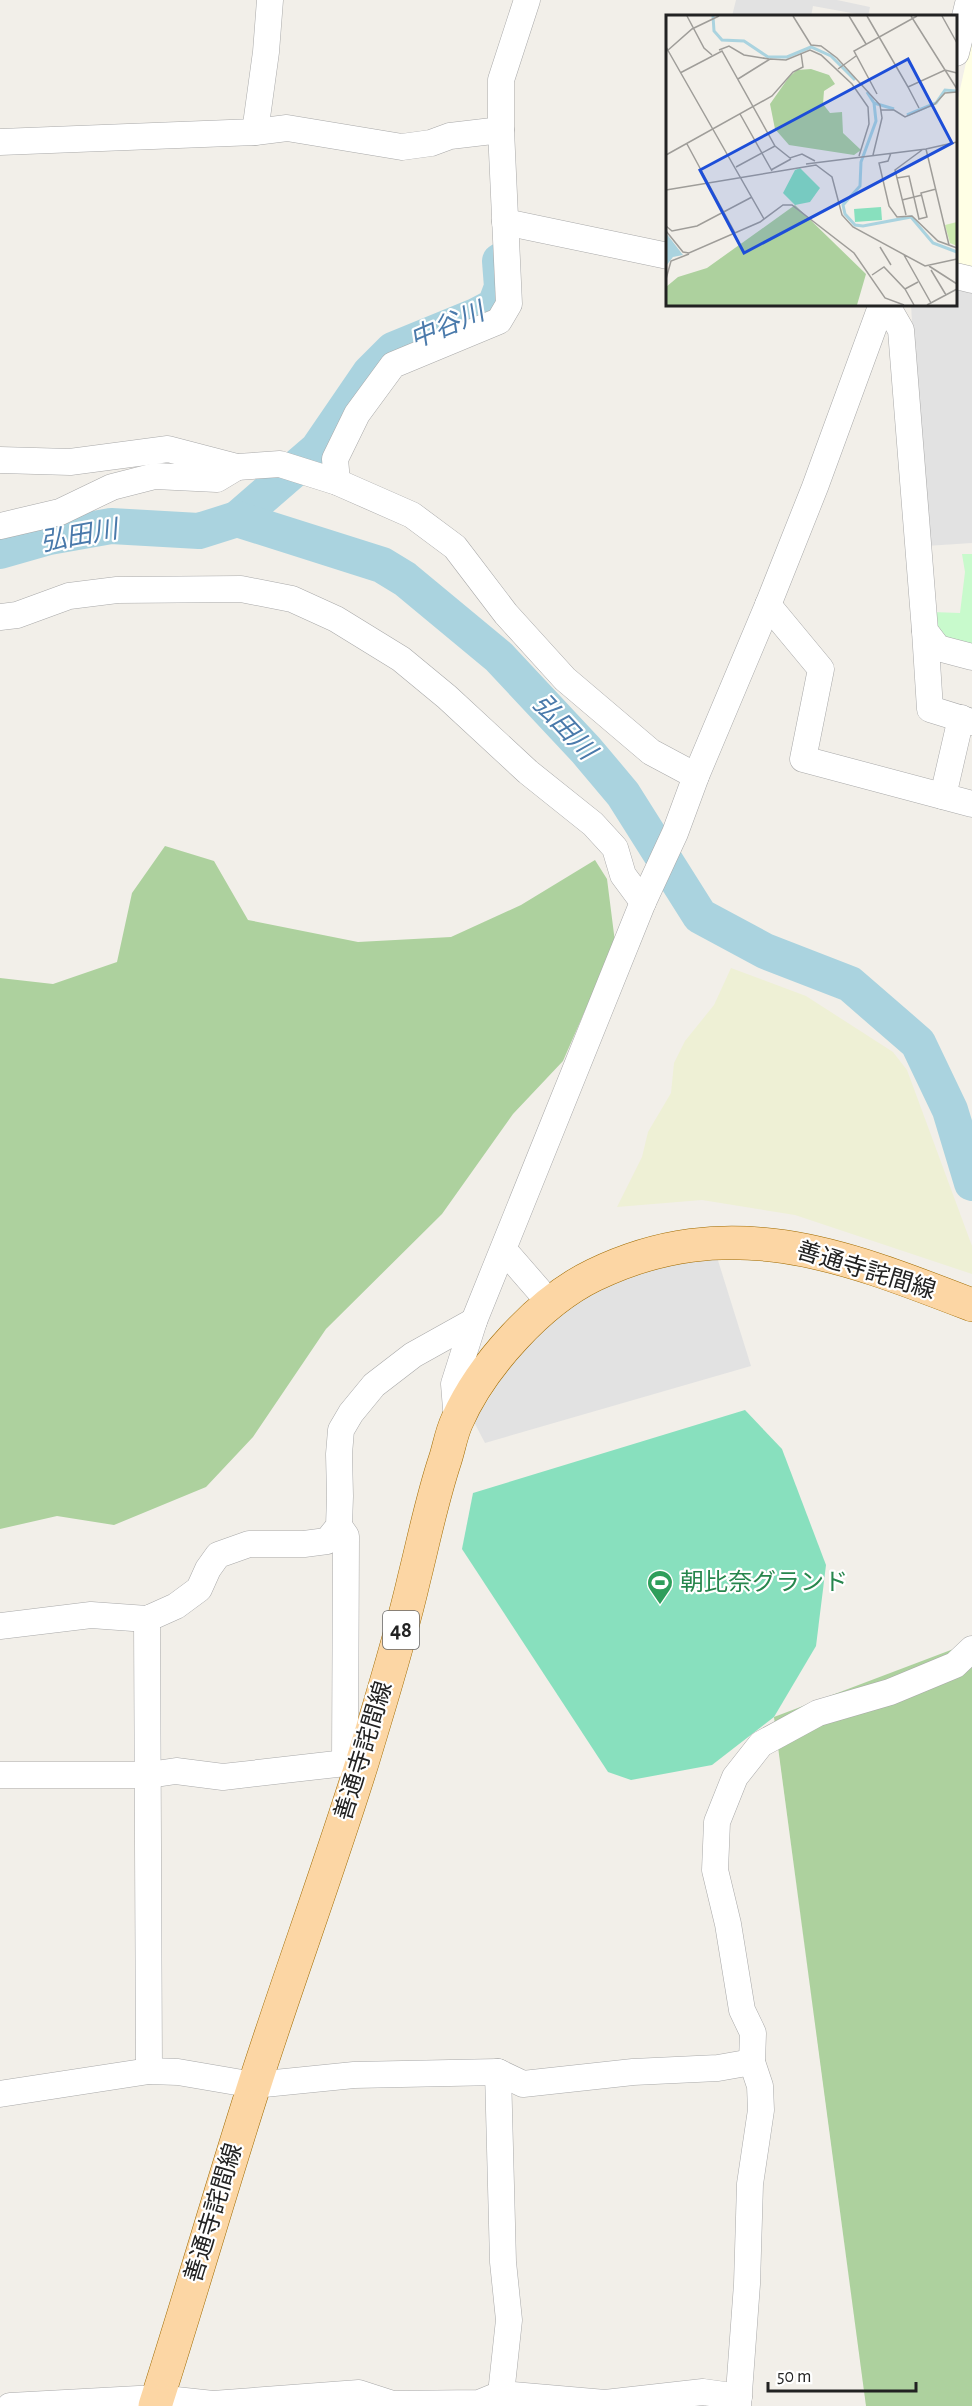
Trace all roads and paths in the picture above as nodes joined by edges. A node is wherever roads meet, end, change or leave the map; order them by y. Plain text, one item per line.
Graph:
1 (270, 0) edge
2 (527, 0) edge
3 (969, 0) edge
4 (957, 48) edge
5 (501, 130) junction
6 (255, 132) junction
7 (0, 142) edge
8 (505, 222) junction
9 (666, 256) edge
10 (957, 276) edge
11 (972, 280) edge
12 (883, 306) edge
13 (885, 306) edge
14 (0, 460) edge
15 (237, 466) junction
16 (328, 478) junction
17 (0, 526) edge
18 (768, 605) junction
19 (0, 617) edge
20 (925, 631) junction
21 (972, 657) edge
22 (966, 720) edge
23 (696, 776) junction
24 (943, 796) junction
25 (972, 804) edge
26 (646, 896) junction
27 (504, 1250) junction
28 (550, 1304) junction
29 (972, 1305) edge
30 (474, 1321) junction
31 (457, 1421) junction
32 (339, 1526) junction
33 (147, 1619) junction
34 (0, 1626) edge
35 (972, 1649) edge
36 (354, 1763) junction
37 (149, 1774) junction
38 (0, 1775) edge
39 (753, 2062) junction
40 (149, 2071) junction
41 (498, 2072) junction
42 (254, 2085) junction
43 (0, 2094) edge
44 (498, 2400) edge
45 (156, 2402) edge
46 (739, 2402) edge
47 (10, 2406) edge

1 - 6 street
2 - 5 street
3 - 4 street
5 - 6 street
5 - 8 street
6 - 7 street
8 - 9 street
8 - 16 street
10 - 11 street
12 - 18 street
13 - 20 street
14 - 15 street
15 - 16 street
15 - 17 street
16 - 23 street
18 - 23 street
18 - 24 street
19 - 26 street
20 - 21 street
20 - 22 street
22 - 24 street
23 - 26 street
24 - 25 street
26 - 27 street
27 - 28 street
27 - 30 street
28 - 29 main road, 善通寺詫間線 / 48
28 - 31 main road, 善通寺詫間線 / 48
30 - 31 street
30 - 32 street
31 - 36 main road, 善通寺詫間線 / 48
32 - 33 street
32 - 36 street
33 - 34 street
33 - 37 street
35 - 39 street
36 - 37 street
36 - 42 main road, 善通寺詫間線 / 48
37 - 38 street
37 - 40 street
39 - 41 street
39 - 46 street
40 - 42 street
40 - 43 street
41 - 42 street
41 - 44 street
42 - 45 main road, 善通寺詫間線 / 48
44 - 45 street
44 - 46 street
45 - 47 street

